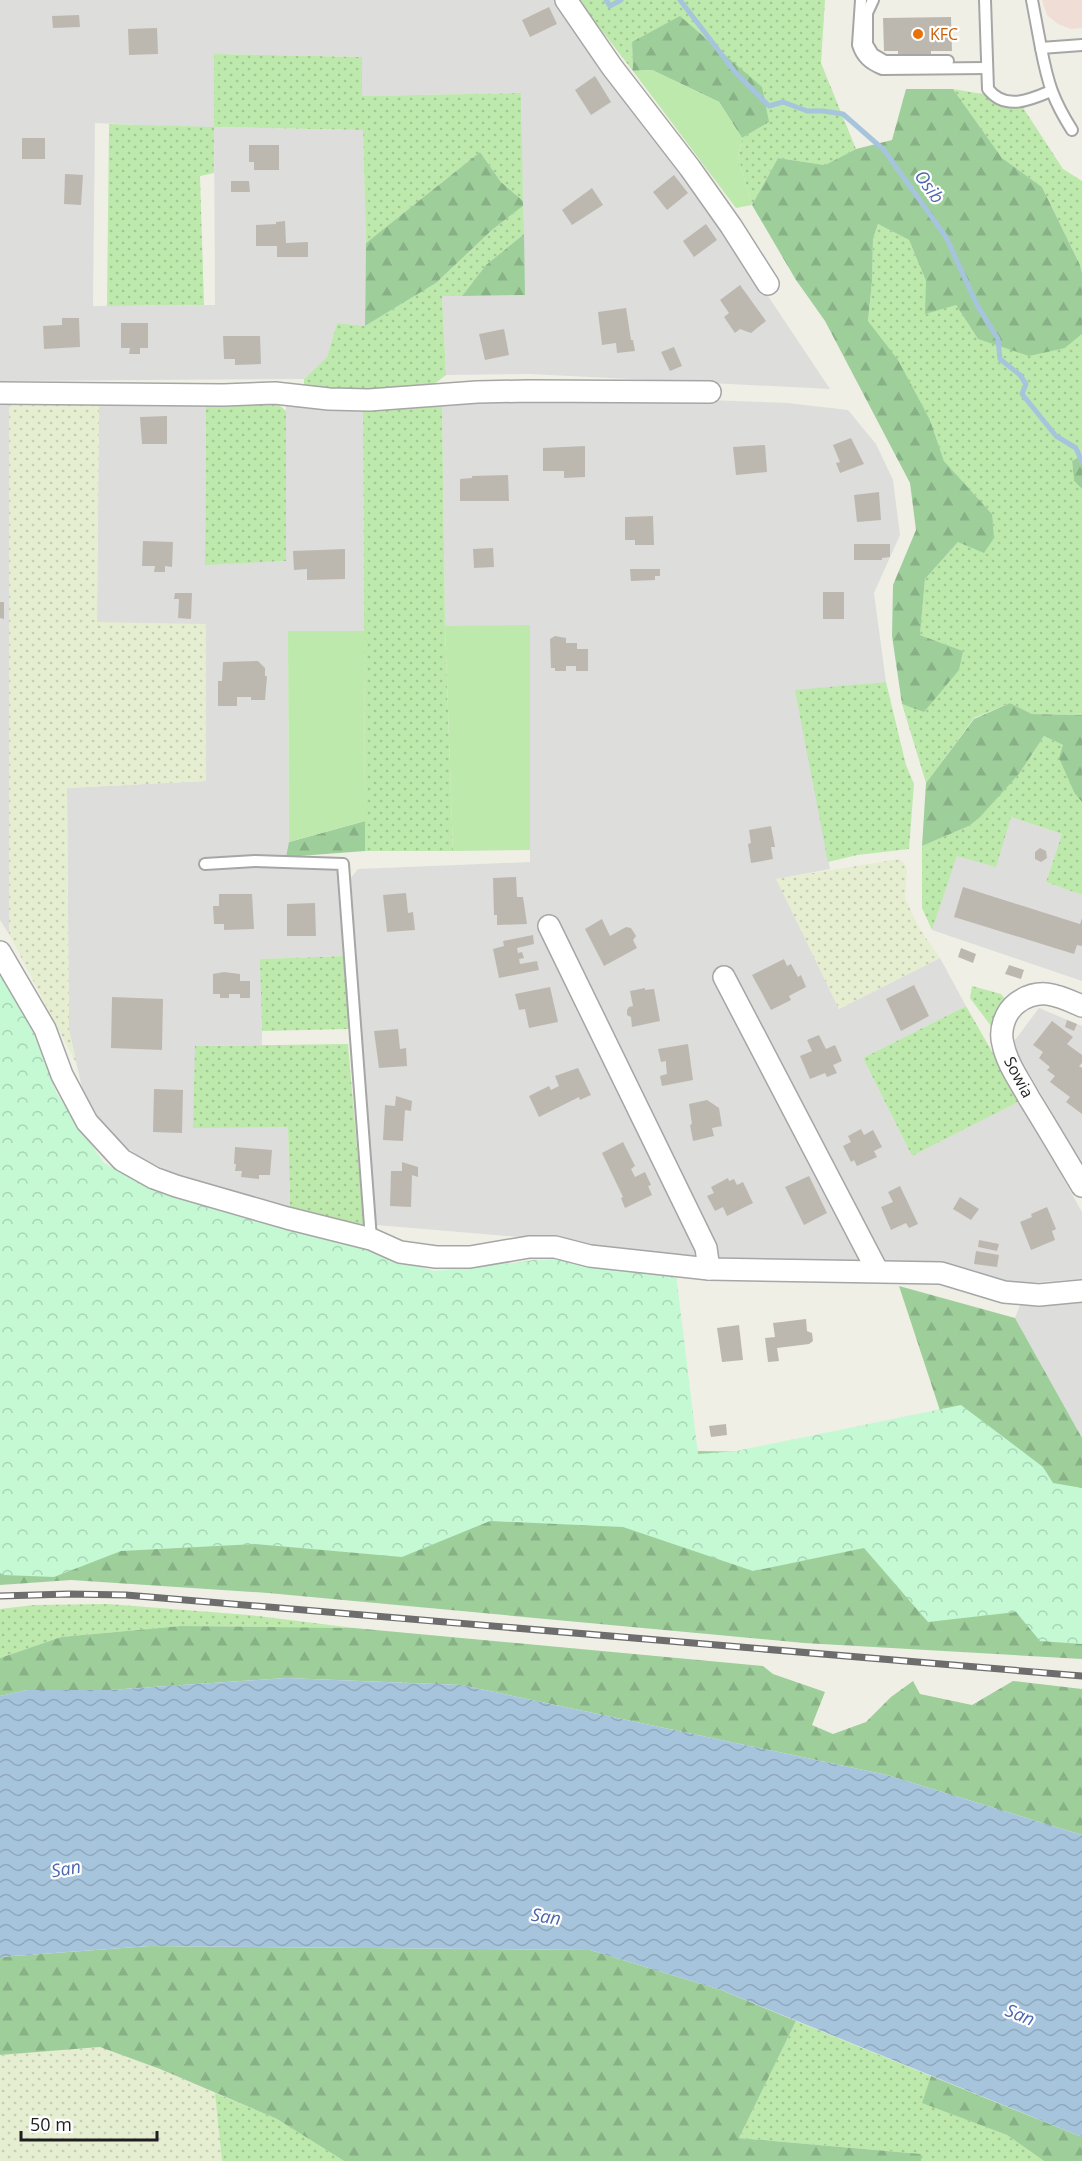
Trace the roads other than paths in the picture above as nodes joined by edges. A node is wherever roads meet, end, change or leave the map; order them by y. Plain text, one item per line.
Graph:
1 (566, 0) edge
2 (861, 0) edge
3 (873, 0) edge
4 (985, 0) edge
5 (1032, 0) edge
6 (1082, 45) edge
7 (1041, 48) junction
8 (960, 68) junction
9 (987, 68) junction
10 (1051, 91) junction
11 (1072, 130) dead end
12 (768, 284) dead end
13 (710, 392) dead end
14 (0, 393) edge
15 (205, 864) dead end
16 (549, 926) dead end
17 (0, 952) edge
18 (724, 977) dead end
19 (1082, 1006) edge
20 (1082, 1186) edge
21 (371, 1239) junction
22 (709, 1269) junction
23 (877, 1270) junction
24 (1082, 1291) edge

1 - 12 street
2 - 8 lane
3 - 8 lane
4 - 9 lane
5 - 7 lane
6 - 7 lane
7 - 10 lane
8 - 9 lane
9 - 10 lane
10 - 11 lane
13 - 14 street
15 - 21 lane
16 - 22 street
17 - 21 street
18 - 23 street
19 - 20 street, Sowia
21 - 22 street
22 - 23 street
23 - 24 street

